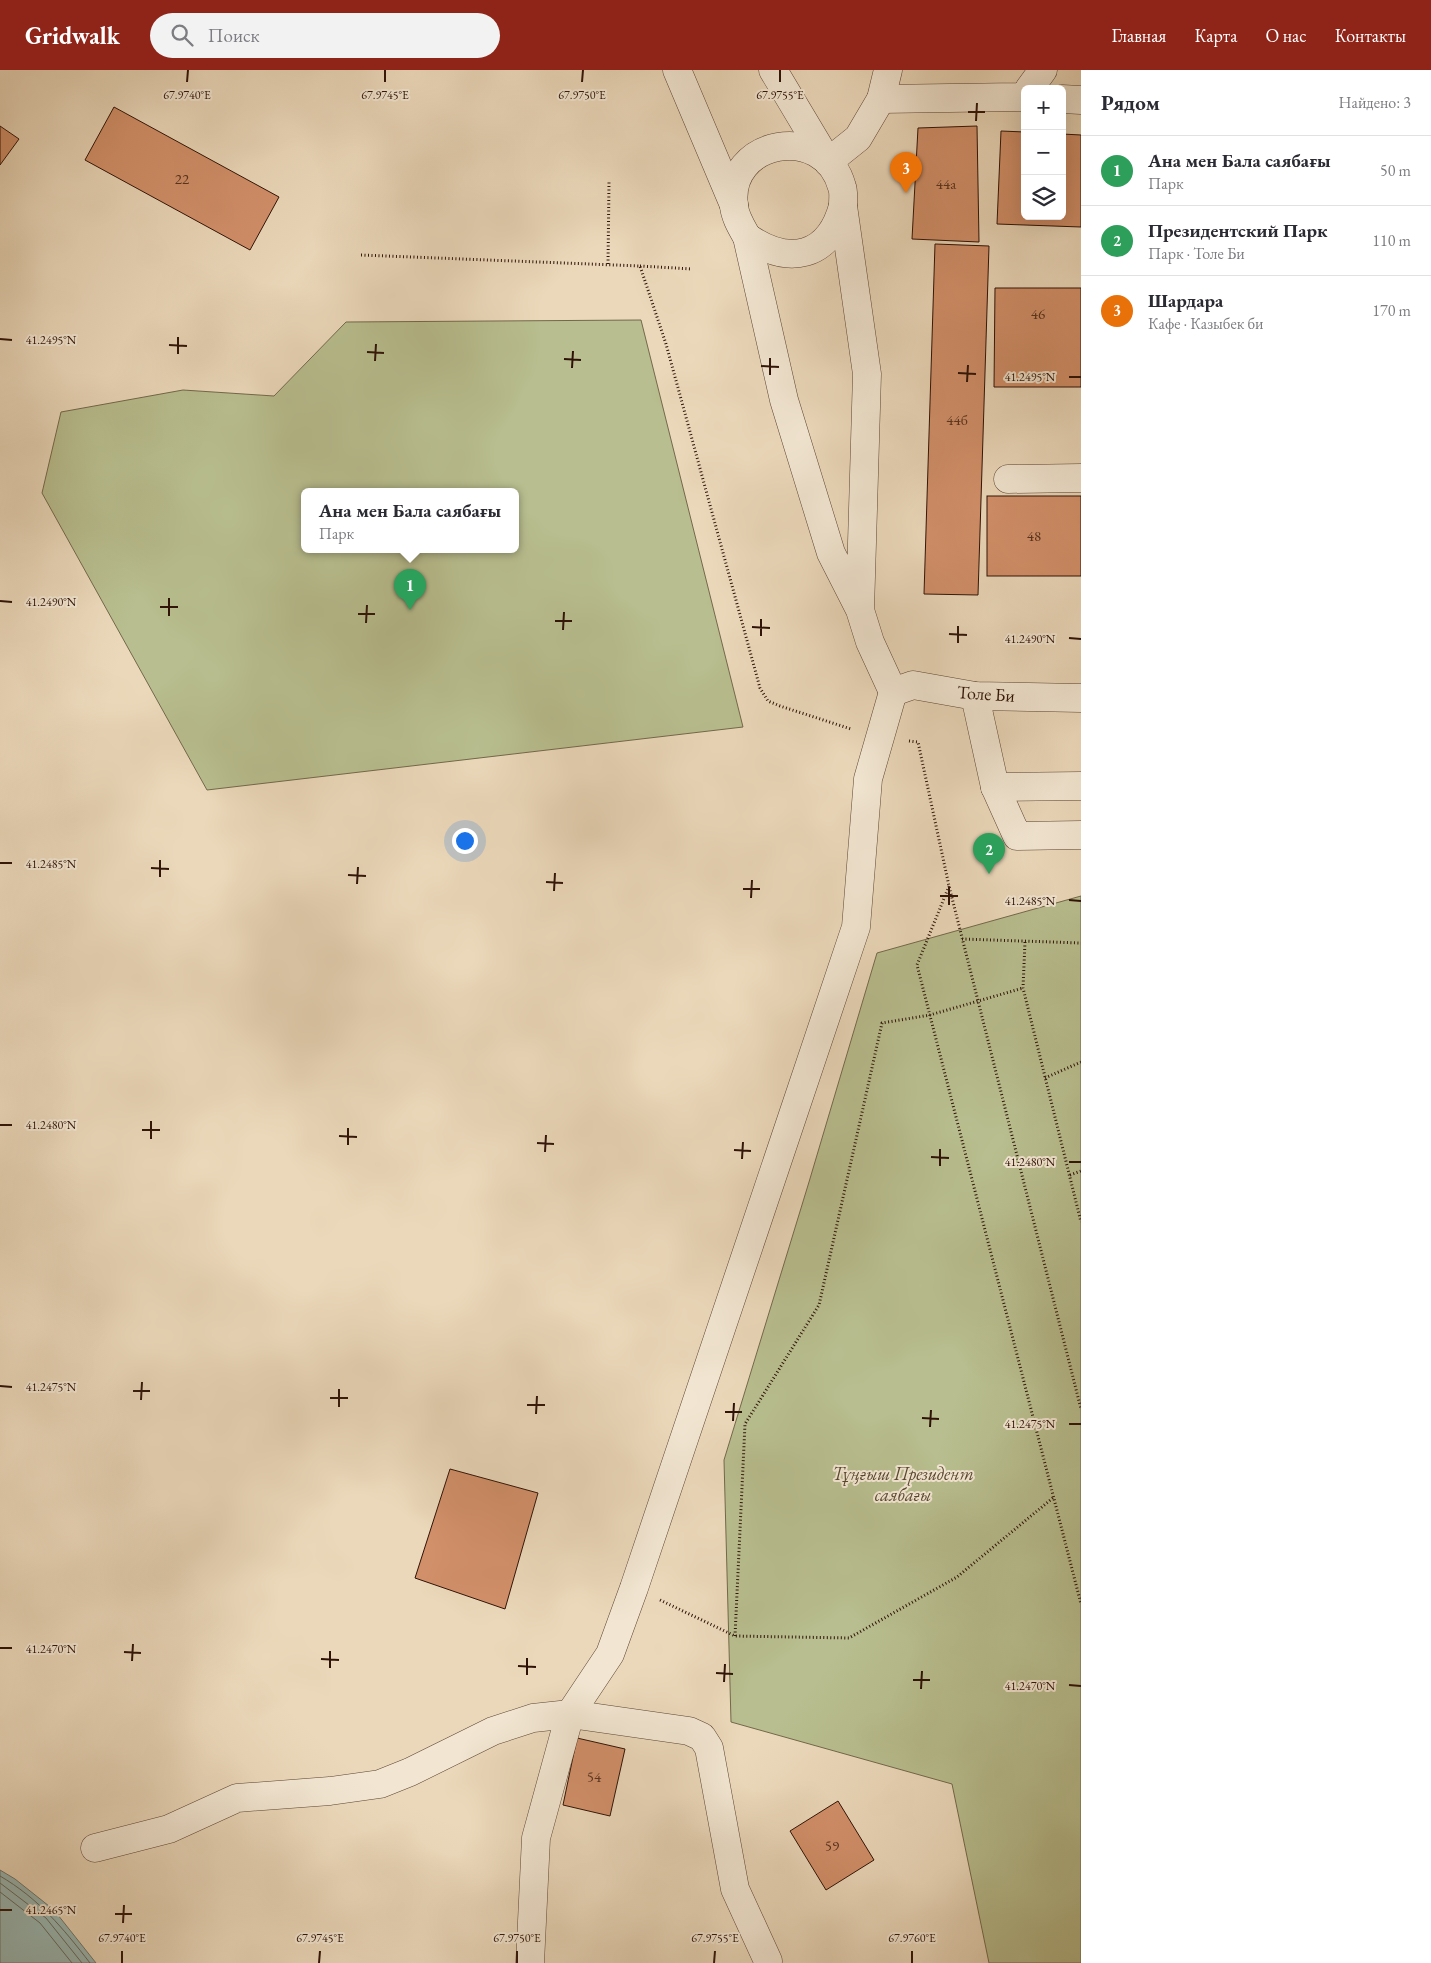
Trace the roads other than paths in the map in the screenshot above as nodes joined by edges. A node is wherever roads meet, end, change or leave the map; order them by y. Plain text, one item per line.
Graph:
1 (677, 70) edge
2 (773, 70) edge
3 (888, 70) edge
4 (1043, 70) edge
5 (1032, 85) edge
6 (1021, 94) edge
7 (881, 99) junction
8 (1066, 100) edge
9 (1081, 100) edge
10 (828, 162) junction
11 (734, 206) junction
12 (843, 206) junction
13 (747, 237) junction
14 (1081, 478) edge
15 (1008, 479) dead end
16 (860, 610) junction
17 (892, 692) junction
18 (975, 696) junction
19 (1081, 698) edge
20 (1081, 786) edge
21 (995, 787) junction
22 (1081, 835) edge
23 (570, 1714) junction
24 (95, 1848) dead end
25 (768, 1961) dead end
26 (530, 1963) edge

1 - 11 street
2 - 10 street
3 - 7 street
4 - 5 street
6 - 7 street
7 - 10 street
8 - 9 street
10 - 11 street
10 - 12 street
11 - 13 street
12 - 13 street
12 - 16 street
13 - 16 street
14 - 15 street
16 - 17 street
17 - 18 street, Толе Би
17 - 23 street
18 - 19 street, Толе Би
18 - 21 street
20 - 21 street
21 - 22 street
23 - 24 street
23 - 25 street
23 - 26 street

